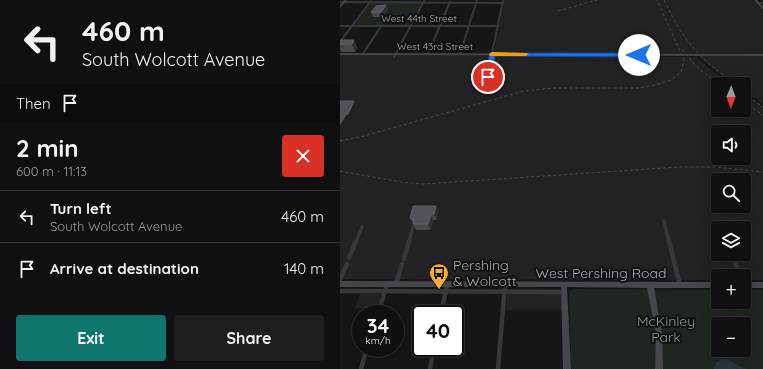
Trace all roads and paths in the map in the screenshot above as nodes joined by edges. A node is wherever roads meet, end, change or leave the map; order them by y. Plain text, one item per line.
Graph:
1 (755, 0) edge
2 (371, 1) edge
3 (398, 1) edge
4 (424, 1) edge
5 (450, 1) edge
6 (477, 1) edge
7 (503, 1) edge
8 (343, 2) edge
9 (758, 3) junction
10 (763, 3) edge
11 (340, 7) edge
12 (763, 9) edge
13 (340, 26) edge
14 (352, 26) junction
15 (381, 26) junction
16 (411, 26) junction
17 (440, 26) junction
18 (469, 26) junction
19 (498, 26) junction
20 (340, 42) edge
21 (340, 54) edge
22 (363, 54) junction
23 (428, 54) junction
24 (460, 54) junction
25 (492, 54) junction
26 (394, 55) junction
27 (763, 55) edge
28 (485, 90) dead end
29 (664, 221) dead end
30 (362, 227) dead end
31 (413, 227) edge
32 (349, 258) dead end
33 (404, 259) dead end
34 (347, 264) dead end
35 (402, 264) dead end
36 (340, 280) edge
37 (340, 284) edge
38 (387, 284) junction
39 (396, 284) junction
40 (447, 285) junction
41 (650, 285) junction
42 (680, 285) junction
43 (711, 285) edge
44 (751, 285) edge
45 (763, 285) edge
46 (505, 288) junction
47 (564, 288) junction
48 (340, 291) edge
49 (385, 291) junction
50 (445, 292) junction
51 (381, 305) edge
52 (443, 305) edge
53 (364, 357) edge
54 (432, 357) edge
55 (361, 369) edge
56 (430, 369) edge
57 (498, 369) edge
58 (567, 369) edge
59 (659, 369) edge

1 - 9 street
2 - 3 street
2 - 8 street
2 - 14 street
3 - 4 street
4 - 5 street
4 - 16 street
5 - 6 street
5 - 17 street
6 - 7 street
6 - 18 street
7 - 19 street
8 - 11 street
9 - 10 street
9 - 12 street
13 - 14 street, West 44th Street
14 - 15 street, West 44th Street
14 - 20 street
15 - 16 street, West 44th Street
15 - 22 street
16 - 17 street, West 44th Street
16 - 26 street
17 - 18 street, West 44th Street
17 - 23 street
18 - 19 street, West 44th Street
18 - 24 street
19 - 25 street
21 - 22 street, West 43rd Street
22 - 26 street, West 43rd Street
23 - 24 street, West 43rd Street
23 - 26 street, West 43rd Street
24 - 25 street, West 43rd Street
25 - 27 street, West 43rd Street
25 - 28 street
29 - 42 street
30 - 32 street
31 - 33 street
34 - 36 street
35 - 39 street
37 - 38 street, West Pershing Road
38 - 39 street, West Pershing Road
38 - 49 street
39 - 40 street, West Pershing Road
40 - 46 street, West Pershing Road
40 - 50 street
41 - 42 street, West Pershing Road
41 - 47 street, West Pershing Road
41 - 59 street
42 - 43 street, West Pershing Road
44 - 45 street
46 - 47 street, West Pershing Road
46 - 50 street, West Pershing Road
46 - 57 street
47 - 58 street
48 - 49 street, West Pershing Road
49 - 50 street, West Pershing Road
49 - 51 street
50 - 52 street
53 - 55 street
54 - 56 street

